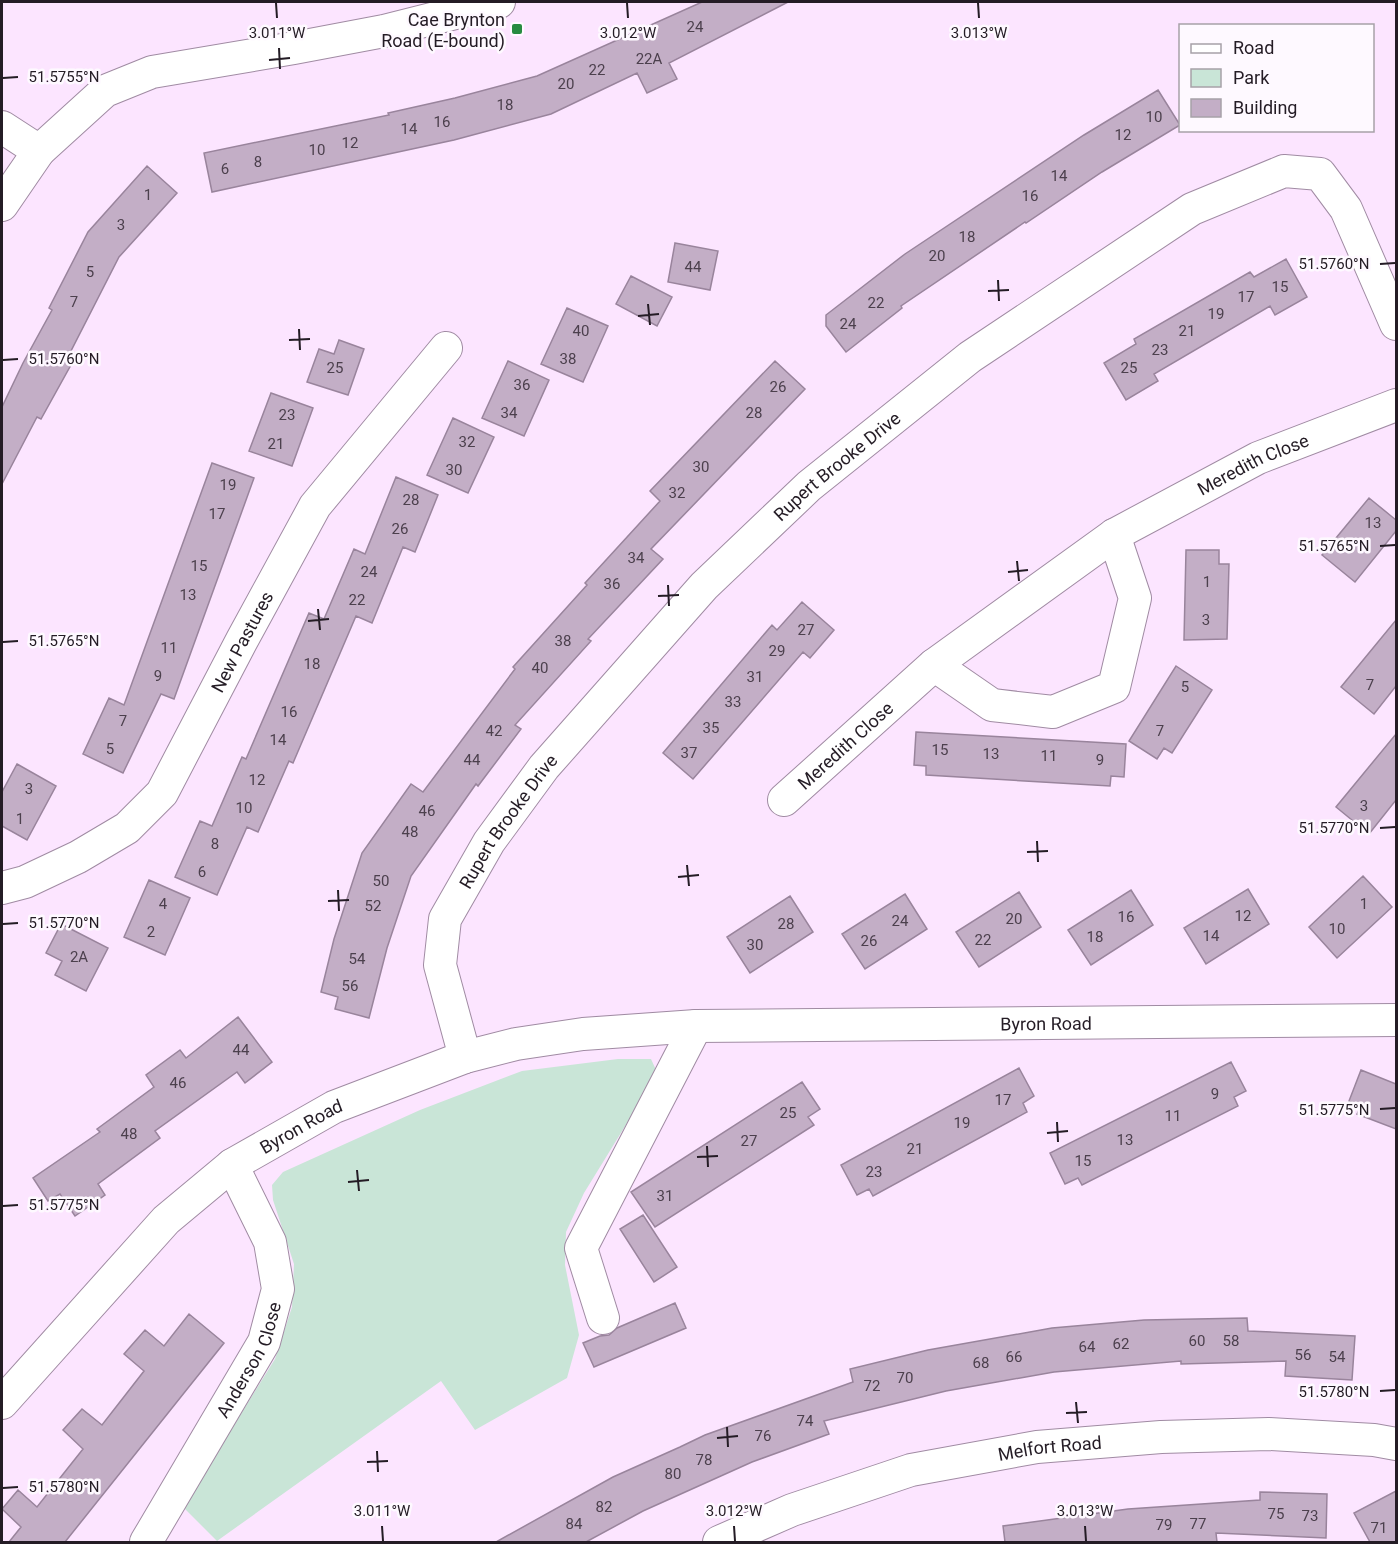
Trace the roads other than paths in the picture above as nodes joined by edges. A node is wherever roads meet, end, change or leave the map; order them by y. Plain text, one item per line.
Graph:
1 (499, 2) edge
2 (2, 127) edge
3 (39, 151) junction
4 (2, 206) edge
5 (1396, 324) edge
6 (446, 348) dead end
7 (1396, 405) edge
8 (1114, 535) junction
9 (934, 665) junction
10 (784, 800) dead end
11 (2, 888) edge
12 (1396, 1020) edge
13 (696, 1026) junction
14 (465, 1057) junction
15 (232, 1165) junction
16 (603, 1318) dead end
17 (2, 1403) edge
18 (1396, 1444) edge
19 (146, 1542) edge
20 (719, 1542) edge

1 - 3 street
2 - 3 street
3 - 4 street
5 - 14 street, Rupert Brooke Drive
6 - 11 street, New Pastures
7 - 8 street, Meredith Close
8 - 9 street, Meredith Close
8 - 9 street
9 - 10 street, Meredith Close
12 - 13 street, Byron Road
13 - 14 street, Byron Road
13 - 16 street
14 - 15 street, Byron Road
15 - 17 street, Byron Road
15 - 19 street, Anderson Close
18 - 20 street, Melfort Road

